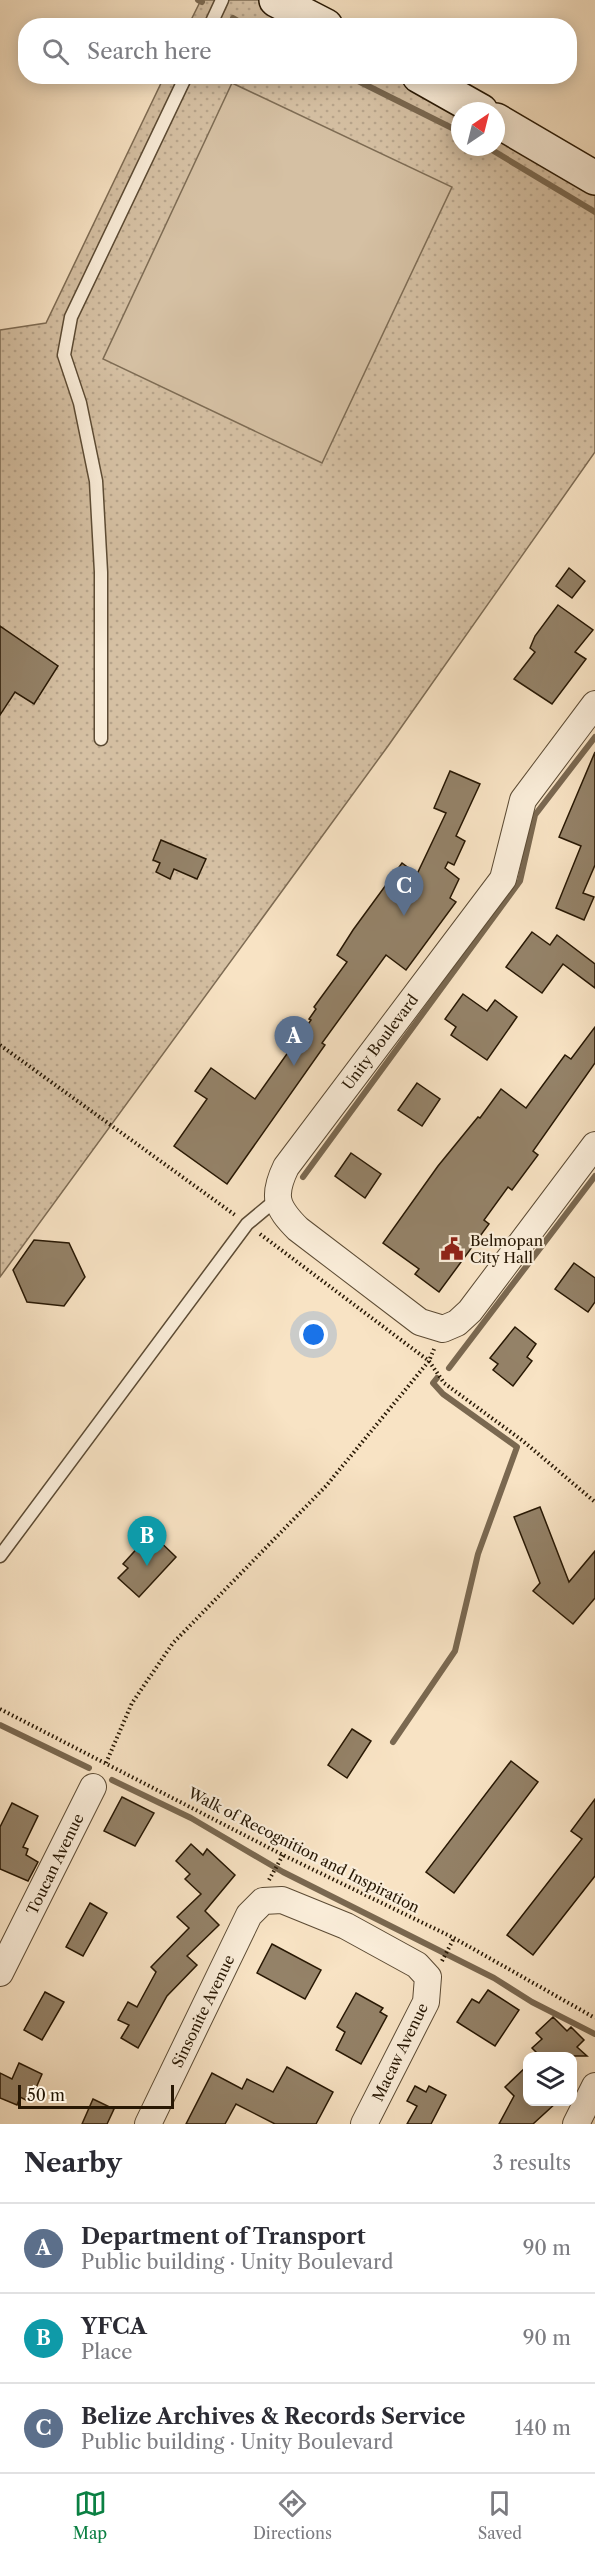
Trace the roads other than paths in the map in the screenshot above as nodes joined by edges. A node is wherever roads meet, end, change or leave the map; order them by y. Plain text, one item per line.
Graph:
1 (222, 0) edge
2 (276, 0) edge
3 (214, 18) edge
4 (311, 18) edge
5 (182, 84) edge
6 (433, 84) edge
7 (466, 102) edge
8 (505, 125) edge
9 (595, 178) edge
10 (595, 704) edge
11 (101, 739) dead end
12 (595, 1145) edge
13 (277, 1199) junction
14 (0, 1556) edge
15 (93, 1786) dead end
16 (263, 1901) joint
17 (0, 1973) edge
18 (595, 2086) edge
19 (148, 2124) edge
20 (364, 2124) edge
21 (576, 2124) edge

1 - 3 lane
2 - 4 main road
5 - 11 lane
6 - 7 main road
8 - 9 main road
10 - 13 street, Unity Boulevard
12 - 13 street
13 - 14 lane
15 - 17 street, Toucan Avenue
16 - 19 street, Sinsonite Avenue
16 - 20 street, Macaw Avenue
18 - 21 street

